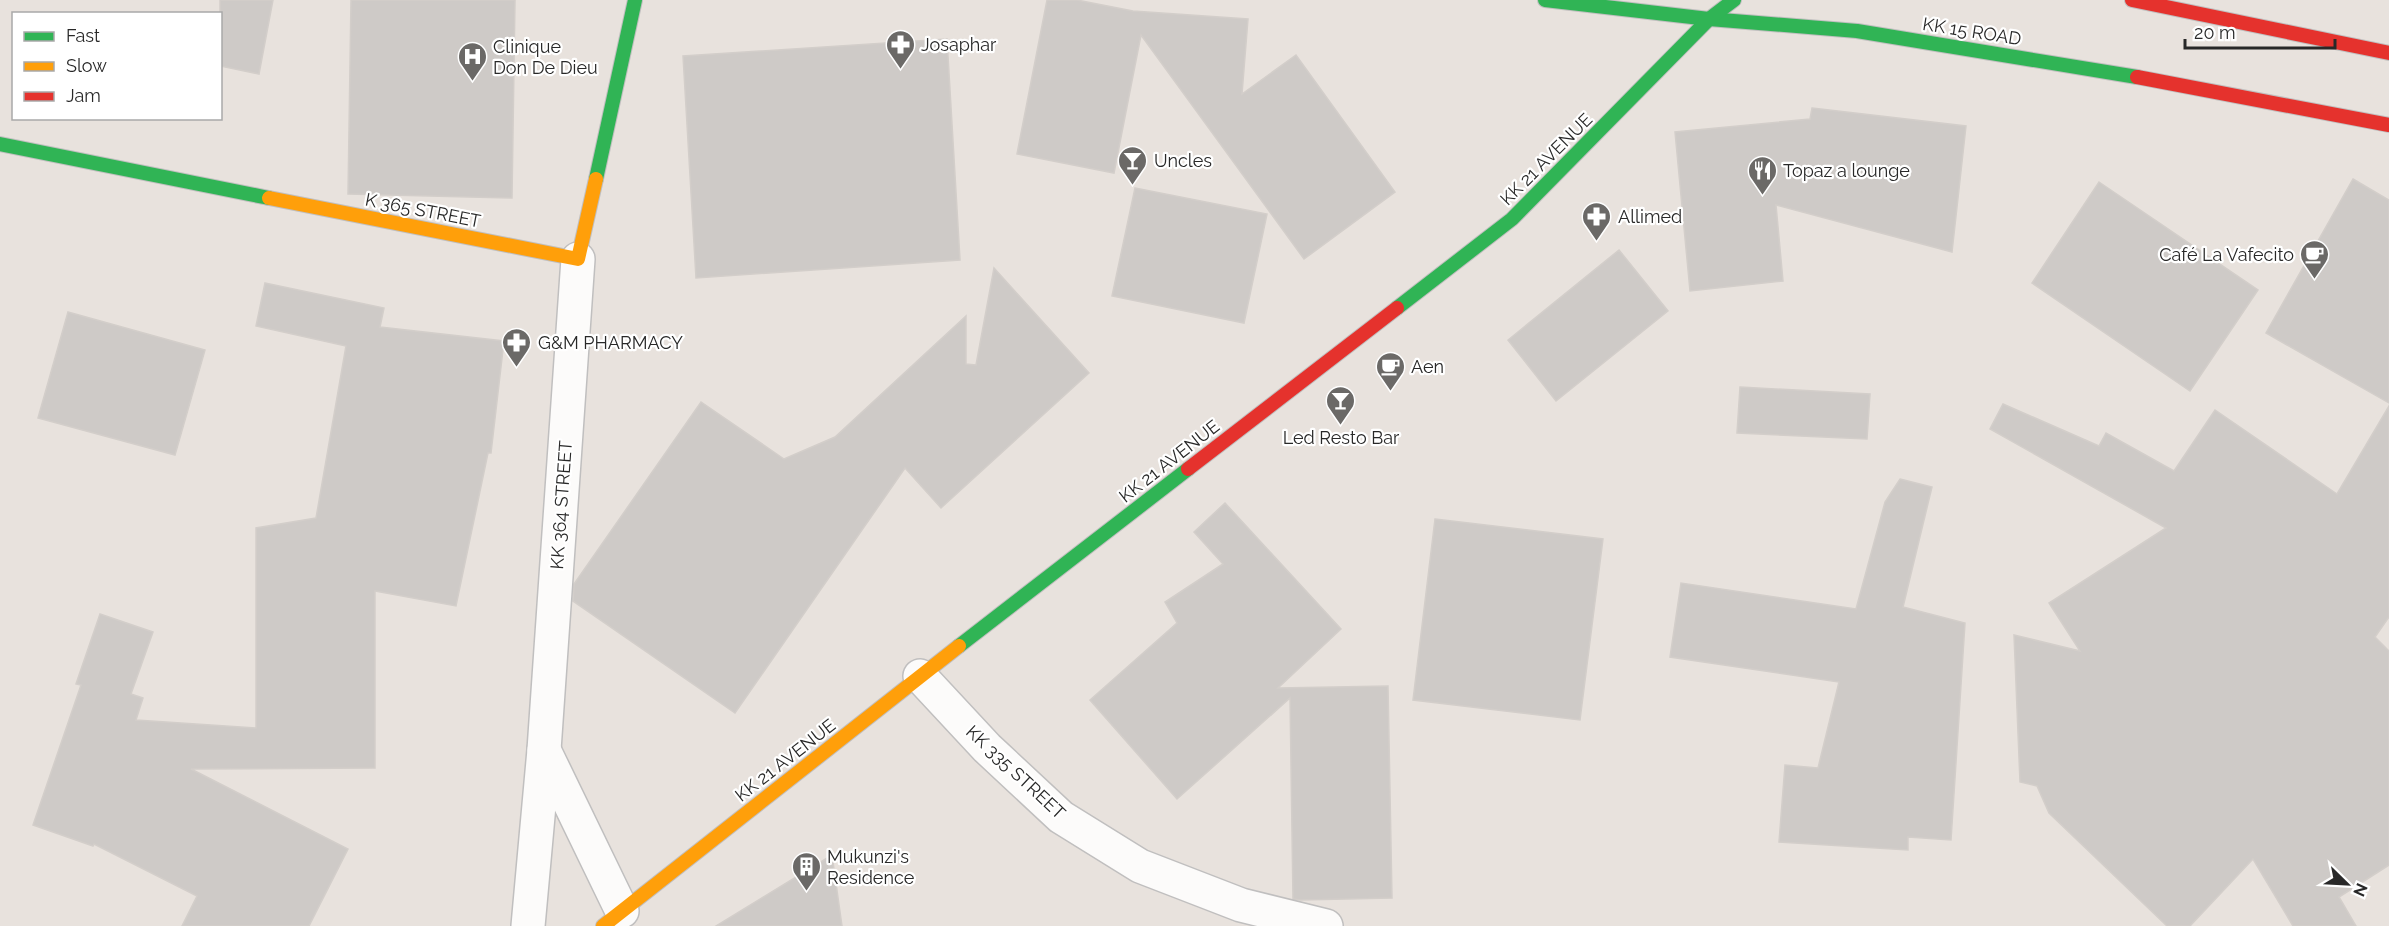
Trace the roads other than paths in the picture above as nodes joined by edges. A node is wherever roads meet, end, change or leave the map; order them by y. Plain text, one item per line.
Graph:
1 (635, 0) edge
2 (1545, 0) edge
3 (1734, 0) edge
4 (2132, 0) edge
5 (1709, 20) junction
6 (2389, 53) edge
7 (2389, 125) edge
8 (0, 144) edge
9 (578, 259) junction
10 (920, 676) junction
11 (544, 750) junction
12 (613, 919) edge
13 (528, 926) edge
14 (1326, 926) edge

1 - 9 main road
2 - 5 main road, KK 15 ROAD
3 - 5 main road, KK 21 AVENUE
4 - 6 main road
5 - 7 main road, KK 15 ROAD
5 - 10 main road, KK 21 AVENUE
8 - 9 main road, K 365 STREET
9 - 11 street, KK 364 STREET
10 - 12 main road, KK 21 AVENUE
10 - 14 street, KK 335 STREET
11 - 12 street, KK 364 STREET
11 - 13 street, KK 364 STREET

